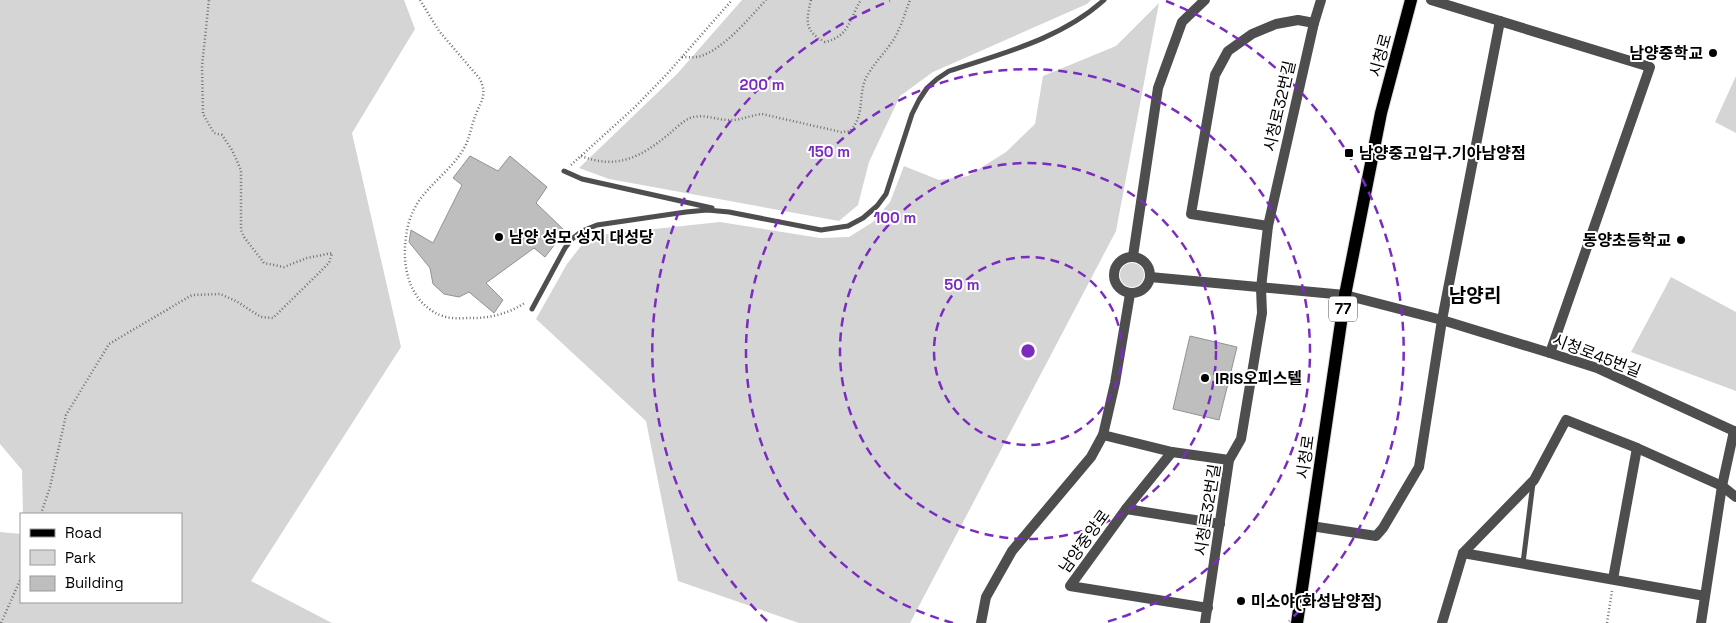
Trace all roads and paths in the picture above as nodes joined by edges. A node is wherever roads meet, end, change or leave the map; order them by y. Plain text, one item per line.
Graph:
1 (209, 0) edge
2 (420, 0) edge
3 (732, 0) edge
4 (766, 0) edge
5 (811, 0) edge
6 (861, 0) edge
7 (910, 0) edge
8 (1104, 0) edge
9 (1205, 0) edge
10 (1321, 0) edge
11 (1411, 0) edge
12 (1431, 0) edge
13 (1500, 21) junction
14 (1314, 22) junction
15 (682, 57) junction
16 (581, 156) junction
17 (564, 171) joint
18 (729, 212) junction
19 (1268, 226) junction
20 (1133, 256) junction
21 (1150, 278) junction
22 (1261, 288) junction
23 (542, 292) junction
24 (1130, 294) junction
25 (1345, 296) junction
26 (532, 309) dead end
27 (1442, 320) junction
28 (1550, 352) junction
29 (1735, 431) edge
30 (1103, 435) junction
31 (1637, 448) junction
32 (1172, 452) junction
33 (1229, 460) junction
34 (1534, 480) junction
35 (1722, 486) junction
36 (1736, 497) edge
37 (1126, 510) junction
38 (41, 513) edge
39 (1220, 524) junction
40 (1311, 526) junction
41 (1463, 553) junction
42 (1523, 563) junction
43 (20, 580) edge
44 (1613, 580) junction
45 (1705, 596) junction
46 (1208, 608) junction
47 (2, 623) edge
48 (981, 623) edge
49 (1206, 623) edge
50 (1297, 623) edge
51 (1442, 623) edge
52 (1607, 623) edge
53 (1701, 623) edge

1 - 38 path
2 - 23 path
3 - 15 path
4 - 15 path
5 - 6 path
7 - 16 path
8 - 18 lane
9 - 20 street
10 - 14 street, 시청로32번길
11 - 25 main road, 시청로 / 77
12 - 13 street
13 - 27 street
13 - 28 street
14 - 19 street, 시청로32번길
14 - 19 street
15 - 16 path
16 - 17 path
17 - 18 lane
18 - 23 lane
19 - 22 street, 시청로32번길
20 - 21 street
20 - 24 street
21 - 22 street
21 - 24 street
22 - 25 street
22 - 33 street, 시청로32번길
23 - 26 lane
24 - 30 street
25 - 27 street, 시청로45번길
25 - 40 main road, 시청로 / 77
27 - 28 street, 시청로45번길
27 - 40 street
28 - 29 street, 시청로45번길
29 - 35 street
30 - 32 street
30 - 48 street
31 - 34 street
31 - 35 street
31 - 44 street
32 - 33 street
32 - 37 street, 남양중앙로
33 - 39 street, 시청로32번길
34 - 41 street
34 - 42 lane
35 - 36 street
35 - 45 street
37 - 39 street
37 - 46 street, 남양중앙로
39 - 46 street, 시청로32번길
40 - 50 main road, 시청로 / 77
41 - 42 street
41 - 51 street
42 - 44 street
43 - 47 path
44 - 45 street
44 - 52 path
45 - 53 street
46 - 49 street, 시청로32번길

